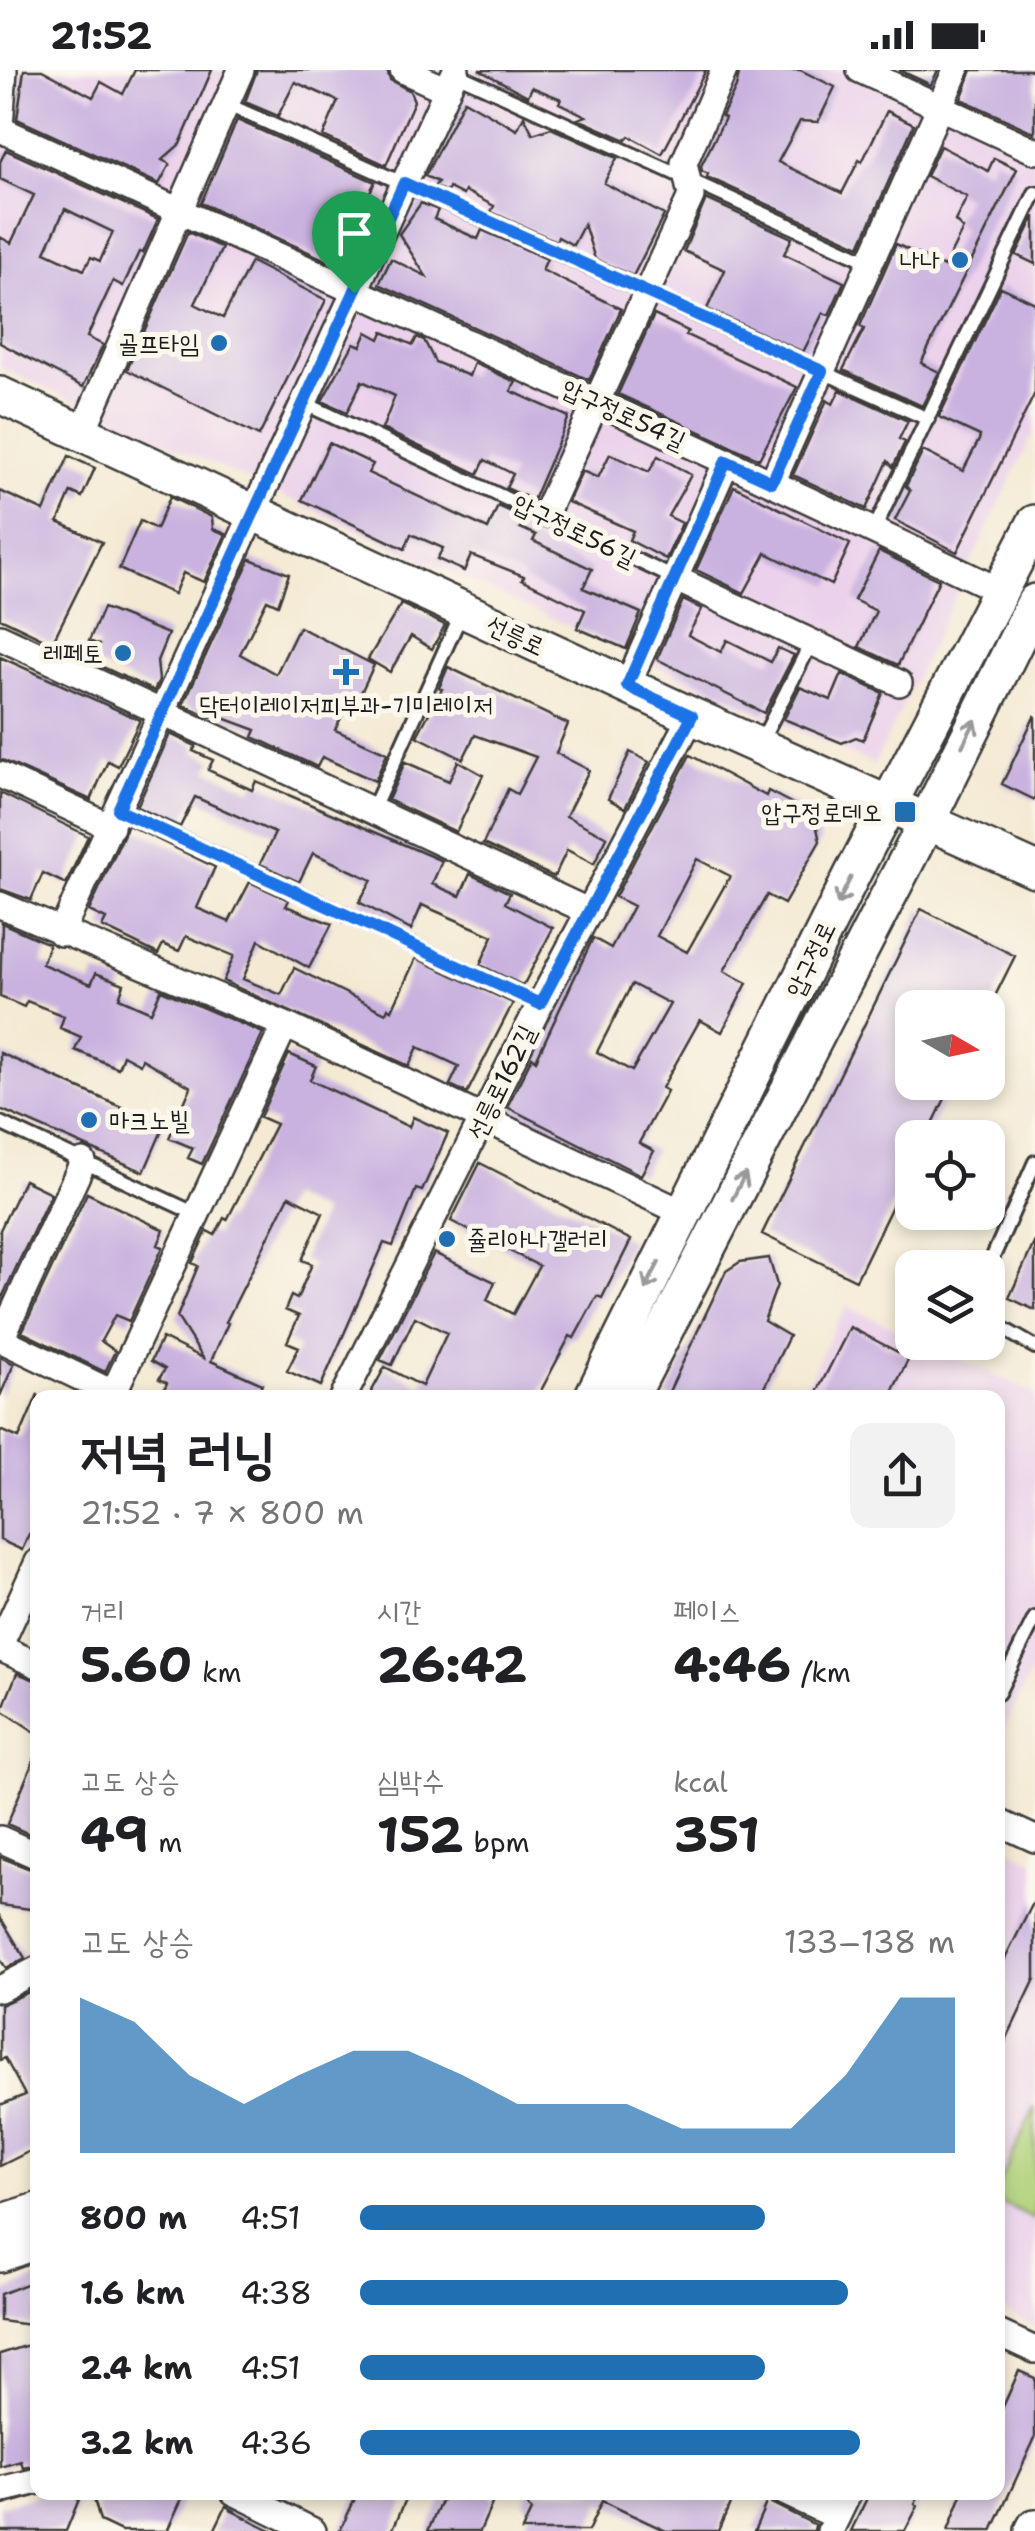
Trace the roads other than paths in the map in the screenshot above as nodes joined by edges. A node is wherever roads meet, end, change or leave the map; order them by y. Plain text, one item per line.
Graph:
1 (4, 70) edge
2 (242, 70) edge
3 (403, 70) edge
4 (724, 70) edge
5 (860, 70) edge
6 (956, 70) edge
7 (452, 78) edge
8 (226, 104) junction
9 (940, 108) junction
10 (0, 128) edge
11 (1035, 151) edge
12 (687, 178) junction
13 (404, 183) junction
14 (1035, 194) edge
15 (178, 211) junction
16 (870, 262) junction
17 (647, 292) junction
18 (354, 293) junction
19 (822, 371) junction
20 (0, 395) edge
21 (596, 400) junction
22 (304, 402) junction
23 (928, 418) junction
24 (82, 433) junction
25 (726, 461) junction
26 (772, 482) junction
27 (253, 514) junction
28 (545, 514) junction
29 (1035, 524) edge
30 (874, 530) junction
31 (674, 578) junction
32 (1000, 590) junction
33 (1035, 602) edge
34 (464, 610) junction
35 (0, 638) edge
36 (812, 641) junction
37 (899, 683) dead end
38 (627, 686) junction
39 (165, 712) junction
40 (692, 716) junction
41 (760, 745) junction
42 (0, 775) edge
43 (890, 805) junction
44 (373, 808) junction
45 (115, 818) junction
46 (928, 821) junction
47 (1035, 870) edge
48 (0, 905) edge
49 (590, 912) junction
50 (61, 932) junction
51 (540, 1004) junction
52 (285, 1025) junction
53 (483, 1118) junction
54 (0, 1124) edge
55 (82, 1162) junction
56 (1035, 1162) edge
57 (684, 1213) junction
58 (196, 1214) junction
59 (996, 1250) edge
60 (1005, 1329) edge
61 (1, 1339) edge
62 (1035, 1346) edge
63 (104, 1390) edge
64 (119, 1390) edge
65 (346, 1390) edge
66 (596, 1390) edge
67 (634, 1390) edge
68 (30, 1580) edge
69 (1035, 1618) edge
70 (0, 1647) edge
71 (30, 1661) edge
72 (1005, 1680) edge
73 (1005, 1825) edge
74 (0, 1839) edge
75 (1035, 1839) edge
76 (30, 1852) edge
77 (30, 1973) edge
78 (0, 1989) edge
79 (30, 2214) edge
80 (0, 2223) edge
81 (30, 2243) edge
82 (0, 2254) edge
83 (1005, 2335) edge
84 (1035, 2350) edge
85 (30, 2483) edge
86 (0, 2490) edge
87 (250, 2500) edge
88 (796, 2500) edge
89 (844, 2500) edge
90 (834, 2524) edge
91 (313, 2531) edge

1 - 10 street
2 - 8 street
3 - 7 street
4 - 12 street
5 - 9 street
6 - 9 street
7 - 12 lane
7 - 13 street
8 - 13 lane
8 - 15 street
9 - 11 street
9 - 16 street
10 - 15 street, 압구정로54길
12 - 16 lane
12 - 17 street
13 - 17 lane
13 - 18 street
14 - 23 lane
15 - 18 street, 압구정로54길
15 - 24 street
16 - 19 street
17 - 19 lane
17 - 21 street
18 - 21 street, 압구정로54길
18 - 22 street
19 - 23 lane
19 - 26 street
20 - 24 main road, 선릉로
21 - 25 street, 압구정로54길
21 - 28 street
22 - 27 street
22 - 28 lane, 압구정로56길
23 - 30 lane
24 - 27 main road, 선릉로
25 - 26 street, 압구정로54길
25 - 31 street
26 - 30 street, 압구정로54길
27 - 34 main road, 선릉로
27 - 39 street
28 - 31 lane, 압구정로56길
29 - 32 main road, 압구정로
30 - 32 street, 압구정로54길
31 - 36 street, 압구정로56길
31 - 38 street
32 - 43 main road, 압구정로
46 -> 33 main road, 압구정로
34 - 38 main road, 선릉로
34 - 44 lane
35 - 39 street
36 - 37 street, 압구정로56길
36 - 41 lane
38 - 40 main road, 선릉로
39 - 44 street
39 - 45 street
40 - 41 main road, 선릉로
40 - 49 street, 선릉로162길
41 - 43 main road, 선릉로
42 - 45 street
43 - 46 main road, 선릉로
43 -> 57 main road, 압구정로
44 - 49 street
45 - 50 street
45 - 51 lane
46 - 47 main road, 선릉로
67 -> 46 main road, 압구정로
48 - 50 street
49 - 51 street, 선릉로162길
50 - 52 street
51 - 53 street, 선릉로162길
52 - 53 street
52 - 58 street
53 - 57 street
53 - 65 street, 선릉로162길
54 - 55 lane
55 - 58 lane
55 - 61 street
56 - 59 lane
57 -> 66 main road, 압구정로
58 - 64 street
60 - 62 lane
61 - 63 street
68 - 70 street
69 - 72 lane
70 - 71 street
73 - 75 street
74 - 76 street
77 - 78 street
79 - 80 main road
81 - 82 main road
83 - 84 street
85 - 86 street
87 - 91 street
88 - 90 street
89 - 90 street

